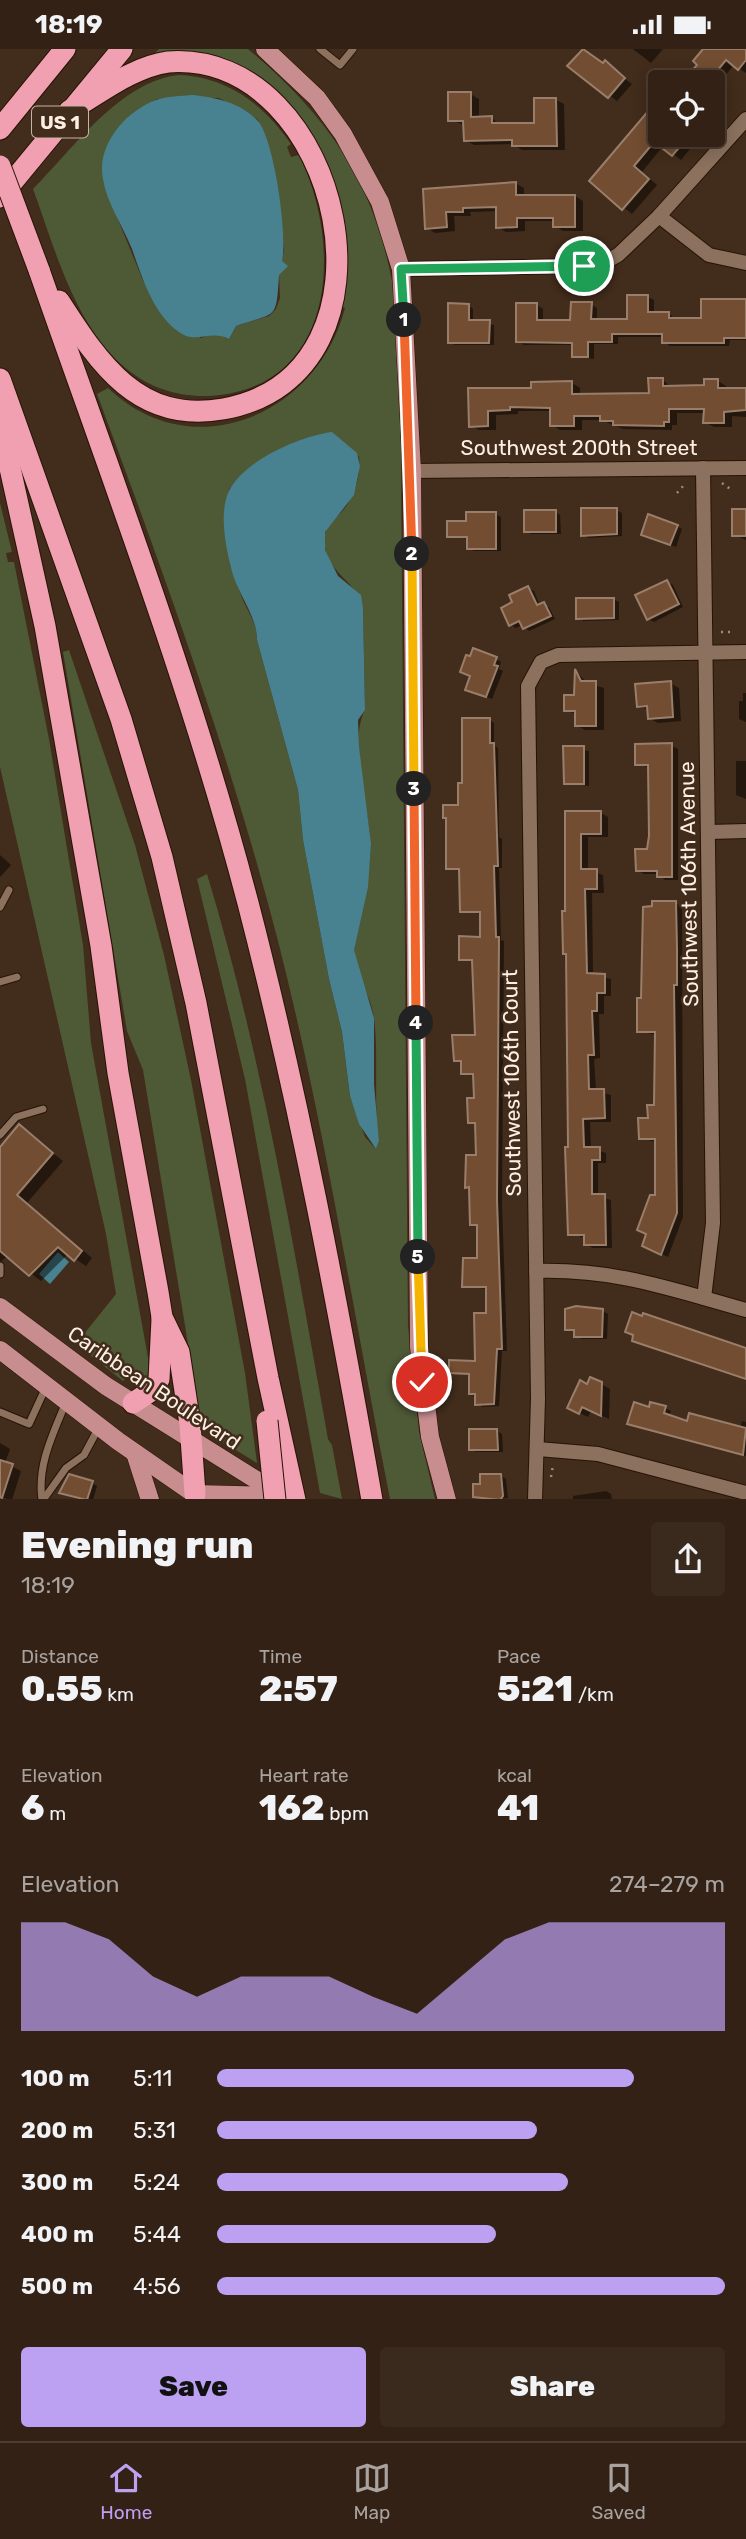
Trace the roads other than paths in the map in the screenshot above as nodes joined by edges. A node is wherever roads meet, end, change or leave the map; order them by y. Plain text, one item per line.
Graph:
1 (65, 49) edge
2 (122, 49) edge
3 (265, 49) edge
4 (320, 49) edge
5 (353, 49) edge
6 (69, 111) junction
7 (746, 119) edge
8 (0, 129) edge
9 (0, 166) edge
10 (0, 197) edge
11 (659, 216) junction
12 (746, 263) edge
13 (401, 269) junction
14 (39, 270) junction
15 (3, 388) edge
16 (703, 468) junction
17 (746, 468) edge
18 (412, 471) junction
19 (707, 652) junction
20 (746, 652) edge
21 (746, 831) edge
22 (709, 832) junction
23 (9, 890) dead end
24 (0, 907) edge
25 (18, 977) dead end
26 (0, 982) edge
27 (43, 1109) dead end
28 (0, 1135) edge
29 (0, 1266) edge
30 (536, 1271) junction
31 (0, 1274) edge
32 (704, 1299) junction
33 (0, 1307) edge
34 (746, 1310) edge
35 (162, 1317) junction
36 (0, 1350) edge
37 (46, 1386) junction
38 (66, 1402) junction
39 (133, 1403) junction
40 (0, 1412) edge
41 (99, 1427) junction
42 (191, 1442) junction
43 (538, 1449) junction
44 (135, 1453) junction
45 (746, 1493) edge
46 (198, 1498) edge
47 (43, 1499) edge
48 (44, 1499) edge
49 (150, 1499) edge
50 (285, 1499) edge
51 (372, 1499) edge
52 (447, 1499) edge
53 (535, 1499) edge

1 - 8 highway, US 1
2 - 6 highway, US 1
3 - 13 main road
4 - 5 lane
6 - 10 highway, US 1
6 - 14 highway
7 - 11 street
9 - 14 highway, bridge
11 - 12 street
11 - 13 street
13 - 18 main road
14 - 51 highway
15 - 35 highway
15 - 50 highway, bridge
16 - 17 street, Southwest 200th Street
16 - 18 street, Southwest 200th Street
16 - 19 street, Southwest 106th Avenue
18 - 52 main road
19 - 20 street
19 - 22 street, Southwest 106th Avenue
19 - 30 street, Southwest 106th Court
21 - 22 street
22 - 32 street, Southwest 106th Avenue
23 - 24 lane
25 - 26 lane
27 - 28 lane
29 - 31 lane
30 - 32 street
30 - 43 street, Southwest 106th Court
32 - 34 street
33 - 39 main road, Caribbean Boulevard
35 - 39 highway
35 - 42 highway
36 - 37 main road
37 - 38 main road
37 - 40 lane
38 - 41 main road
38 - 47 lane
39 - 42 main road, Caribbean Boulevard
41 - 44 main road
41 - 48 lane
42 - 46 highway
42 - 50 main road, Caribbean Boulevard
43 - 45 street
43 - 53 street, Southwest 106th Court
44 - 46 main road
44 - 49 main road
46 - 50 main road

